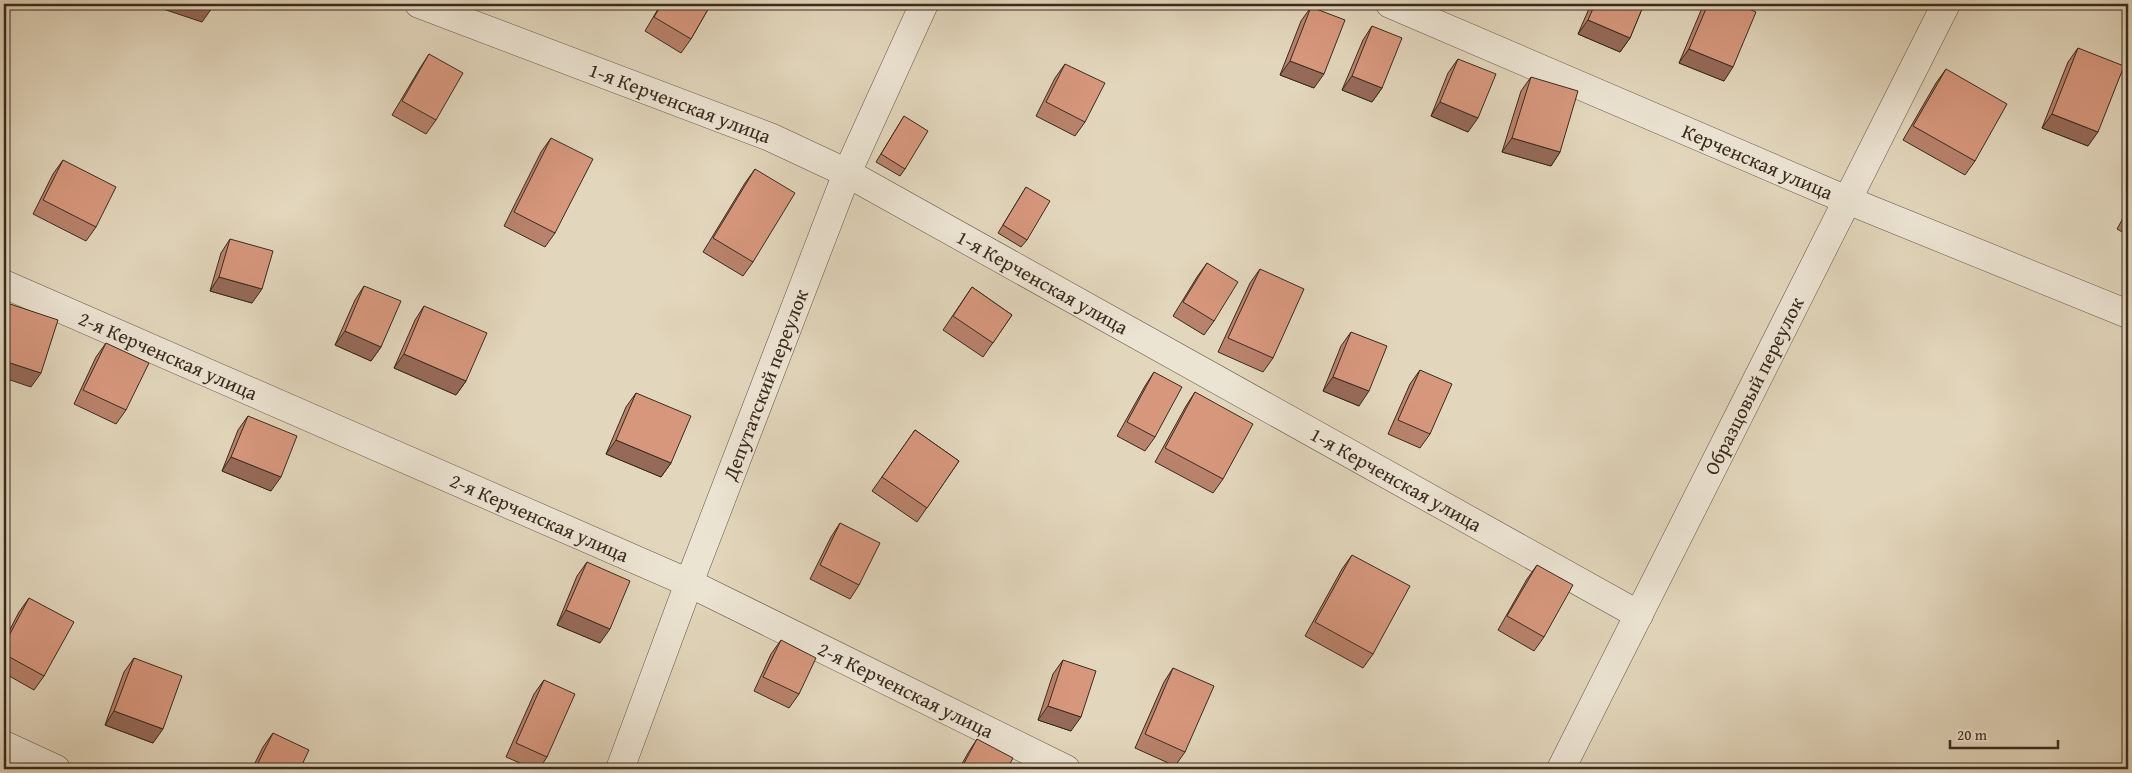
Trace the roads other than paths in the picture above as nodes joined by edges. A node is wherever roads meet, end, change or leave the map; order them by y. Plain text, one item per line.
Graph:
1 (419, 4) edge
2 (924, 4) edge
3 (1390, 4) edge
4 (1946, 4) edge
5 (847, 173) junction
6 (1847, 200) junction
7 (4, 284) edge
8 (2128, 314) edge
9 (689, 582) junction
10 (1639, 615) junction
11 (4, 745) edge
12 (56, 769) edge
13 (620, 769) edge
14 (1066, 769) edge
15 (1561, 769) edge

1 - 5 street, 1-я Керченская улица
2 - 5 street, Депутатский переулок
3 - 6 street, Керченская улица
4 - 6 street, Образцовый переулок
5 - 9 street, Депутатский переулок
5 - 10 street, 1-я Керченская улица
6 - 8 street, Керченская улица
6 - 10 street, Образцовый переулок
7 - 9 street, 2-я Керченская улица
9 - 13 street, Депутатский переулок
9 - 14 street, 2-я Керченская улица
10 - 15 street, Образцовый переулок
11 - 12 street

